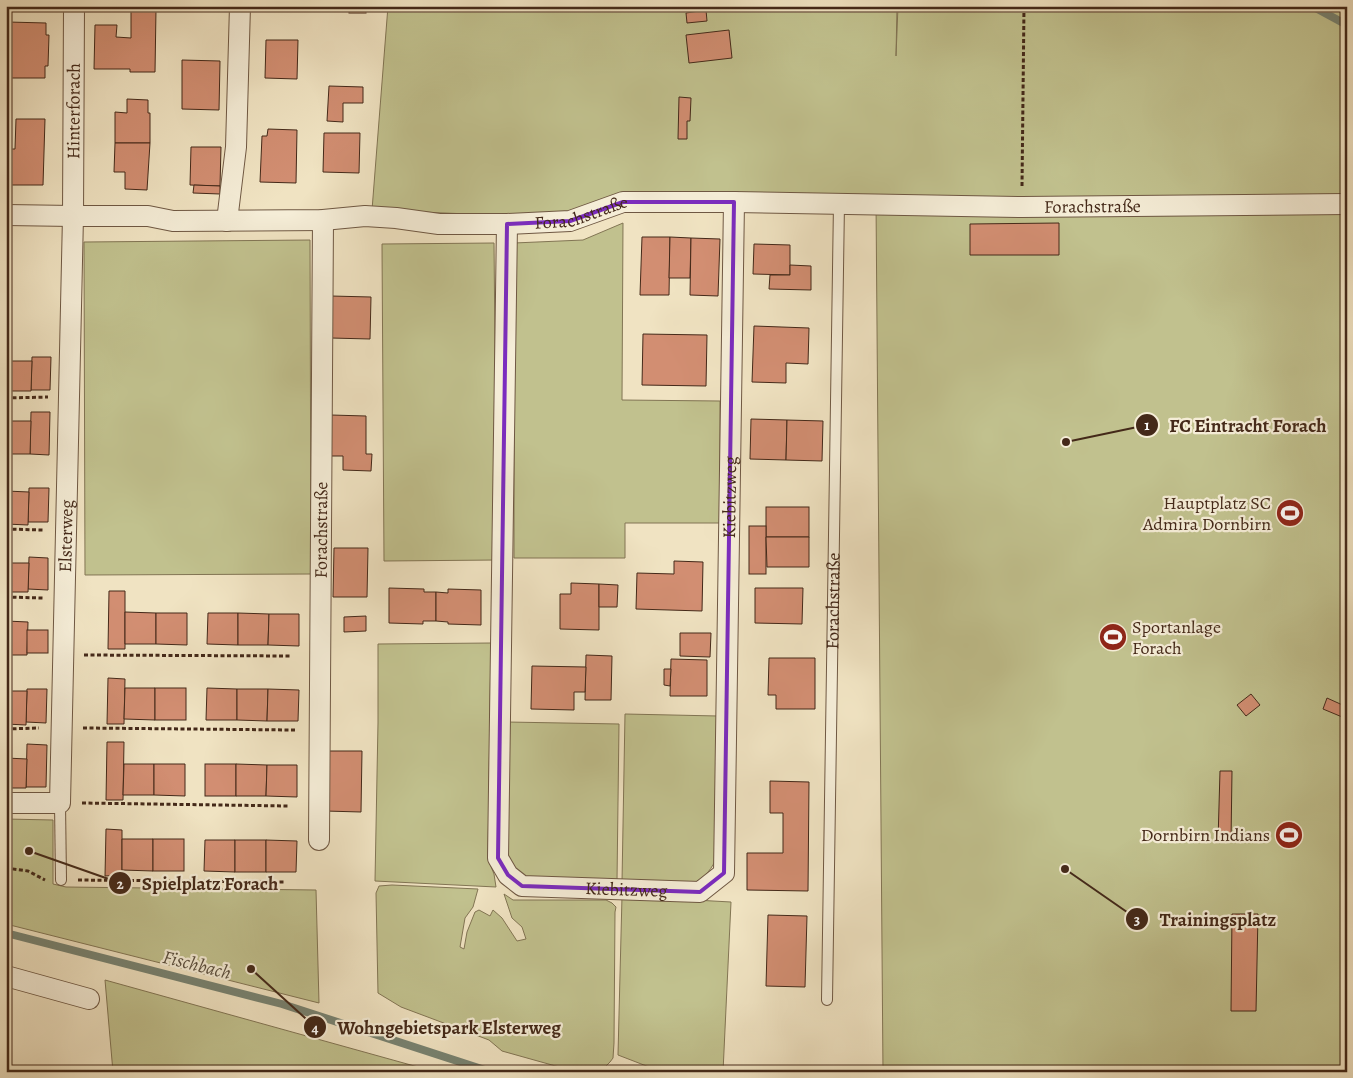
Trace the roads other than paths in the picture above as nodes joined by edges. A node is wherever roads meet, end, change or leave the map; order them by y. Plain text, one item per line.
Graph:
1 (74, 6) edge
2 (240, 6) edge
3 (734, 202) junction
4 (839, 203) junction
5 (1347, 204) edge
6 (6, 215) edge
7 (73, 216) junction
8 (323, 220) junction
9 (227, 221) junction
10 (507, 224) junction
11 (6, 802) edge
12 (60, 802) junction
13 (319, 840) dead end
14 (61, 880) road end
15 (6, 976) edge
16 (89, 999) dead end
17 (827, 1000) dead end

1 - 7 street, Hinterforach
2 - 9 street
3 - 4 street, Forachstraße
3 - 10 street, Forachstraße
3 - 10 street, Kiebitzweg
4 - 5 street, Forachstraße
4 - 17 lane, Forachstraße
6 - 7 street, Forachstraße
7 - 9 street, Forachstraße
7 - 12 street, Elsterweg
8 - 9 street, Forachstraße
8 - 10 street, Forachstraße
8 - 13 street, Forachstraße
11 - 12 street
12 - 14 lane
15 - 16 street

